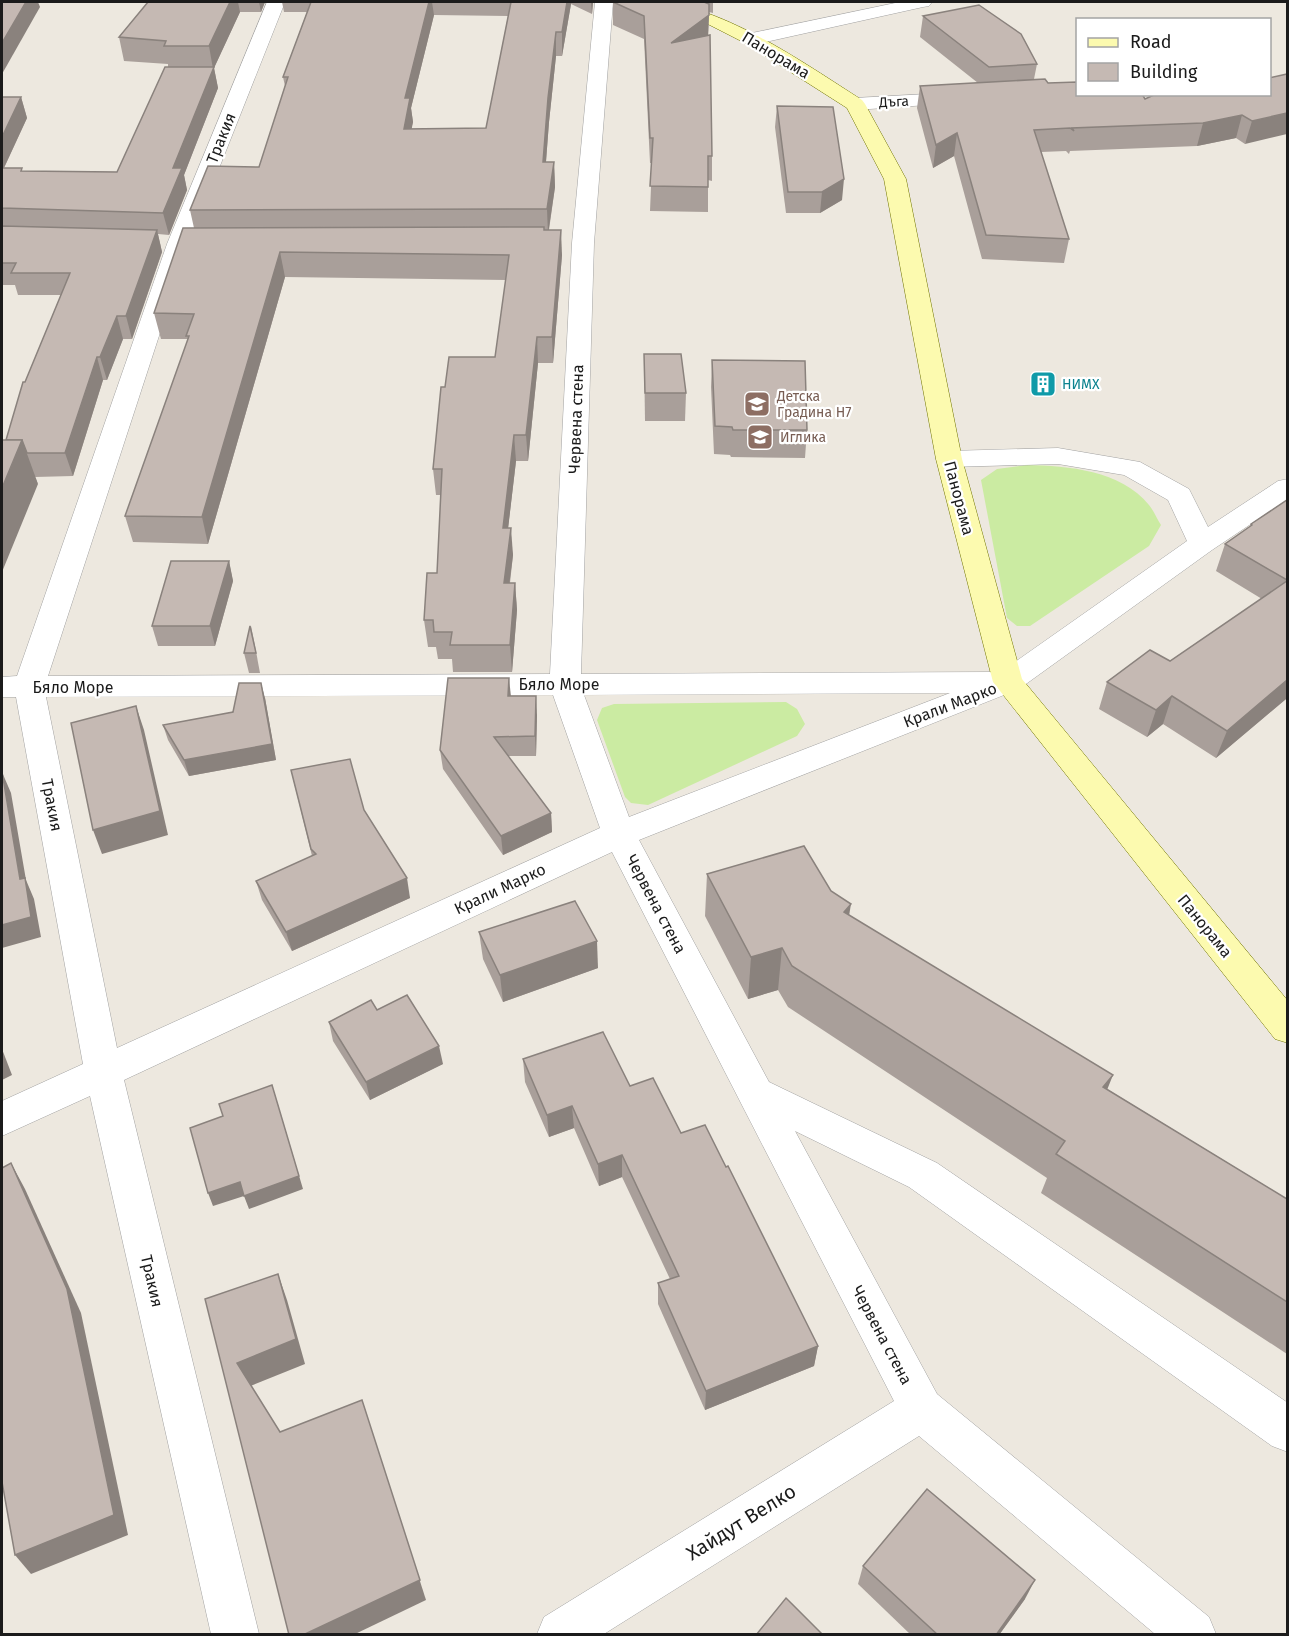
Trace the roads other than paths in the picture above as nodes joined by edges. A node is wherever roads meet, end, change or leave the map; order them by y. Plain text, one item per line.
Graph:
1 (276, 2) edge
2 (604, 2) edge
3 (657, 2) edge
4 (923, 2) edge
5 (752, 39) junction
6 (984, 97) edge
7 (855, 104) junction
8 (949, 459) junction
9 (1287, 487) edge
10 (1202, 544) junction
11 (1008, 682) junction
12 (565, 684) junction
13 (15, 687) edge
14 (619, 834) junction
15 (1287, 1028) edge
16 (104, 1071) junction
17 (755, 1094) junction
18 (2, 1119) edge
19 (921, 1409) junction
20 (1287, 1431) edge
21 (235, 1635) edge
22 (561, 1635) edge
23 (1192, 1635) edge

1 - 13 street, Тракия
2 - 12 street, Червена стена
3 - 5 street, Панорама
4 - 5 street
5 - 7 street, Панорама
6 - 7 street, Дъга
7 - 8 street, Панорама
8 - 10 street
8 - 11 street, Панорама
9 - 10 street, Крали Марко
10 - 11 street, Крали Марко
11 - 12 street, Бяло Море
11 - 14 street, Крали Марко
11 - 15 street, Панорама
12 - 13 street, Бяло Море
12 - 14 street, Червена стена
13 - 16 street, Тракия
14 - 16 street, Крали Марко
14 - 17 street, Червена стена
16 - 18 street, Крали Марко
16 - 21 street, Тракия
17 - 19 street, Червена стена
17 - 20 street
19 - 22 street, Хайдут Велко
19 - 23 street, Червена стена

